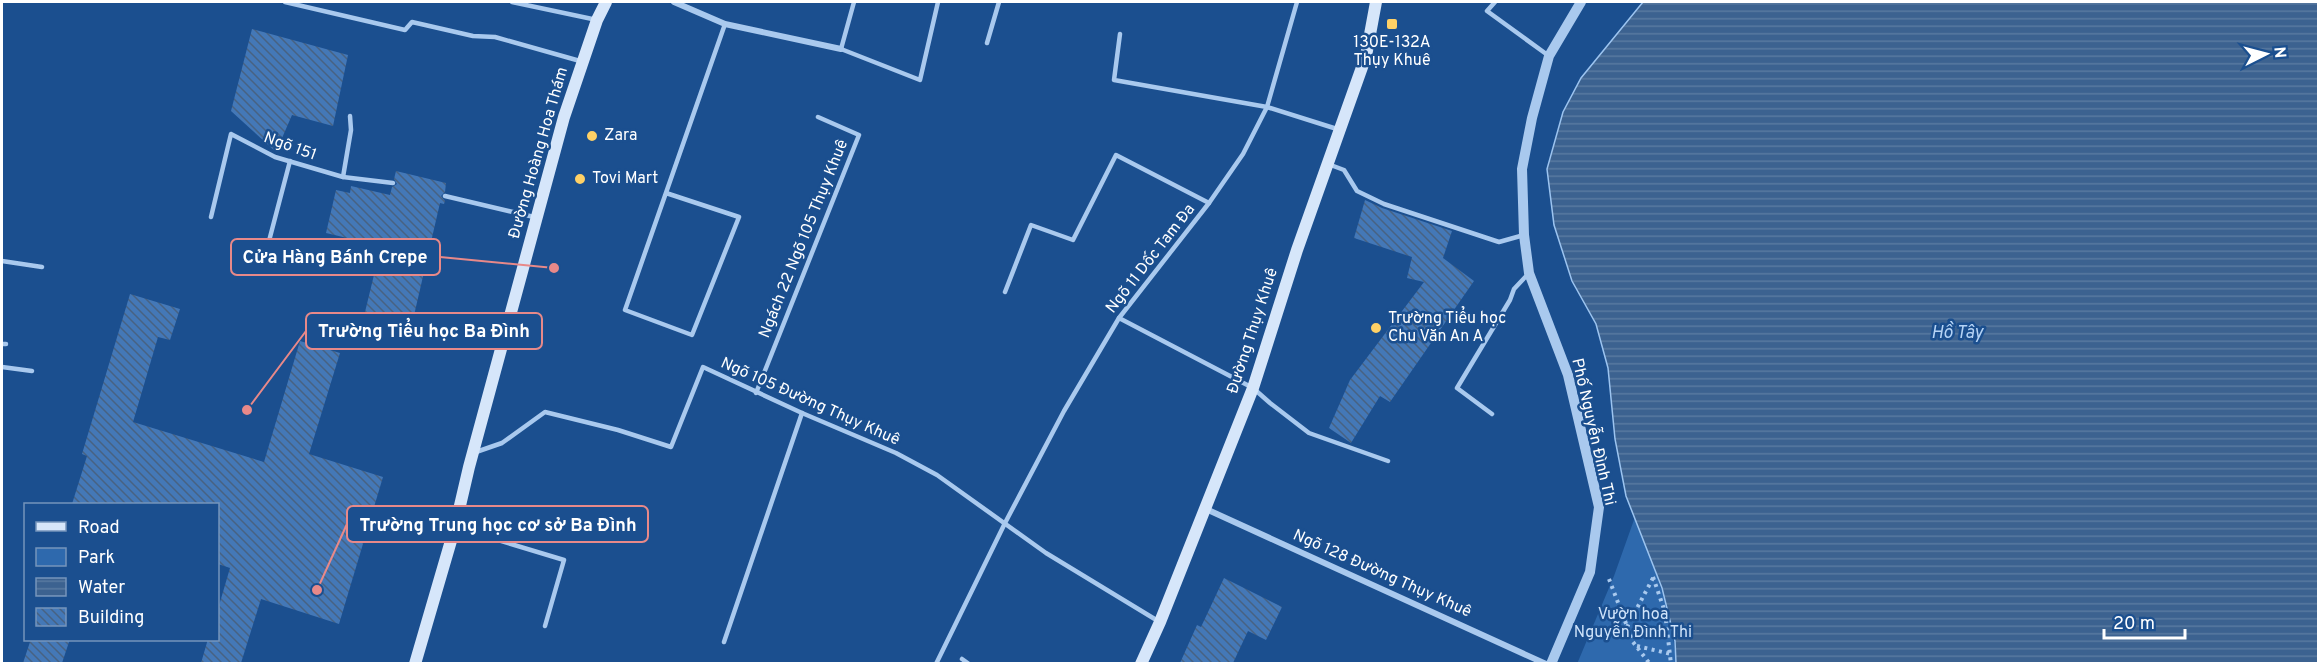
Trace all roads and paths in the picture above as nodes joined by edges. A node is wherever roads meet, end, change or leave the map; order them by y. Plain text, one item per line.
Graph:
1 (285, 2) edge
2 (512, 2) edge
3 (606, 2) edge
4 (674, 2) edge
5 (854, 2) edge
6 (938, 2) edge
7 (999, 2) edge
8 (1297, 2) edge
9 (1376, 2) edge
10 (1495, 2) edge
11 (1581, 2) edge
12 (597, 20) junction
13 (725, 24) junction
14 (1120, 34) dead end
15 (987, 43) dead end
16 (841, 49) junction
17 (1549, 56) junction
18 (583, 62) junction
19 (1268, 107) junction
20 (350, 116) dead end
21 (818, 117) dead end
22 (1340, 130) junction
23 (290, 162) junction
24 (1328, 164) junction
25 (343, 177) junction
26 (393, 183) dead end
27 (666, 193) junction
28 (445, 196) dead end
29 (1209, 203) junction
30 (212, 217) dead end
31 (537, 218) junction
32 (1524, 235) junction
33 (269, 241) dead end
34 (2, 261) edge
35 (42, 267) dead end
36 (1529, 273) junction
37 (1005, 292) dead end
38 (1119, 318) junction
39 (2, 367) edge
40 (32, 371) dead end
41 (1253, 388) junction
42 (756, 393) junction
43 (802, 414) junction
44 (1492, 414) dead end
45 (473, 453) junction
46 (1388, 461) dead end
47 (1206, 509) junction
48 (1005, 523) junction
49 (455, 527) junction
50 (1605, 569) dead end
51 (1160, 622) junction
52 (545, 626) dead end
53 (1627, 627) junction
54 (724, 642) dead end
55 (1636, 646) junction
56 (1671, 654) junction
57 (962, 659) dead end
58 (416, 663) edge
59 (936, 663) edge
60 (969, 663) edge
61 (1141, 663) edge
62 (1546, 663) edge
63 (1551, 663) edge
64 (1650, 663) edge
65 (1671, 663) edge

1 - 18 lane
2 - 12 lane
3 - 12 main road, Đường Hoàng Hoa Thám
4 - 13 street
5 - 16 lane
6 - 16 lane
7 - 15 lane
8 - 19 lane, Ngõ 11 Dốc Tam Đa
9 - 22 main road, Đường Thụy Khuê
10 - 17 lane
11 - 17 street, Phố Nguyễn Đình Thi
12 - 18 main road, Đường Hoàng Hoa Thám
13 - 16 street
13 - 27 lane
14 - 19 lane
17 - 32 street, Phố Nguyễn Đình Thi
18 - 31 main road, Đường Hoàng Hoa Thám
19 - 22 lane
19 - 29 lane, Ngõ 11 Dốc Tam Đa
20 - 25 lane
21 - 42 lane, Ngách 22 Ngõ 105 Thụy Khuê
22 - 24 main road, Đường Thụy Khuê
23 - 25 lane, Ngõ 151
23 - 30 lane, Ngõ 151
23 - 33 lane
24 - 32 lane
24 - 41 main road, Đường Thụy Khuê
25 - 26 lane, Ngõ 151
27 - 27 lane
28 - 31 lane
29 - 37 lane
29 - 38 lane, Ngõ 11 Dốc Tam Đa
31 - 45 main road, Đường Hoàng Hoa Thám
32 - 36 street, Phố Nguyễn Đình Thi
34 - 35 lane
36 - 44 lane
36 - 63 street, Phố Nguyễn Đình Thi
38 - 41 lane
38 - 48 lane, Ngõ 11 Dốc Tam Đa
39 - 40 lane
41 - 46 lane
41 - 47 main road, Đường Thụy Khuê
42 - 43 lane, Ngõ 105 Đường Thụy Khuê
42 - 45 lane, Ngõ 105 Đường Thụy Khuê
43 - 48 lane, Ngõ 105 Đường Thụy Khuê
43 - 54 lane
45 - 49 main road, Đường Hoàng Hoa Thám
47 - 51 main road, Đường Thụy Khuê
47 - 62 street, Ngõ 128 Đường Thụy Khuê
48 - 51 lane, Ngõ 105 Đường Thụy Khuê
48 - 59 lane, Ngõ 11 Dốc Tam Đa
49 - 52 lane
49 - 58 main road, Đường Hoàng Hoa Thám
50 - 53 path
51 - 61 main road, Đường Thụy Khuê
53 - 55 path
53 - 56 path
55 - 56 path
55 - 64 path
56 - 65 path
57 - 60 lane

